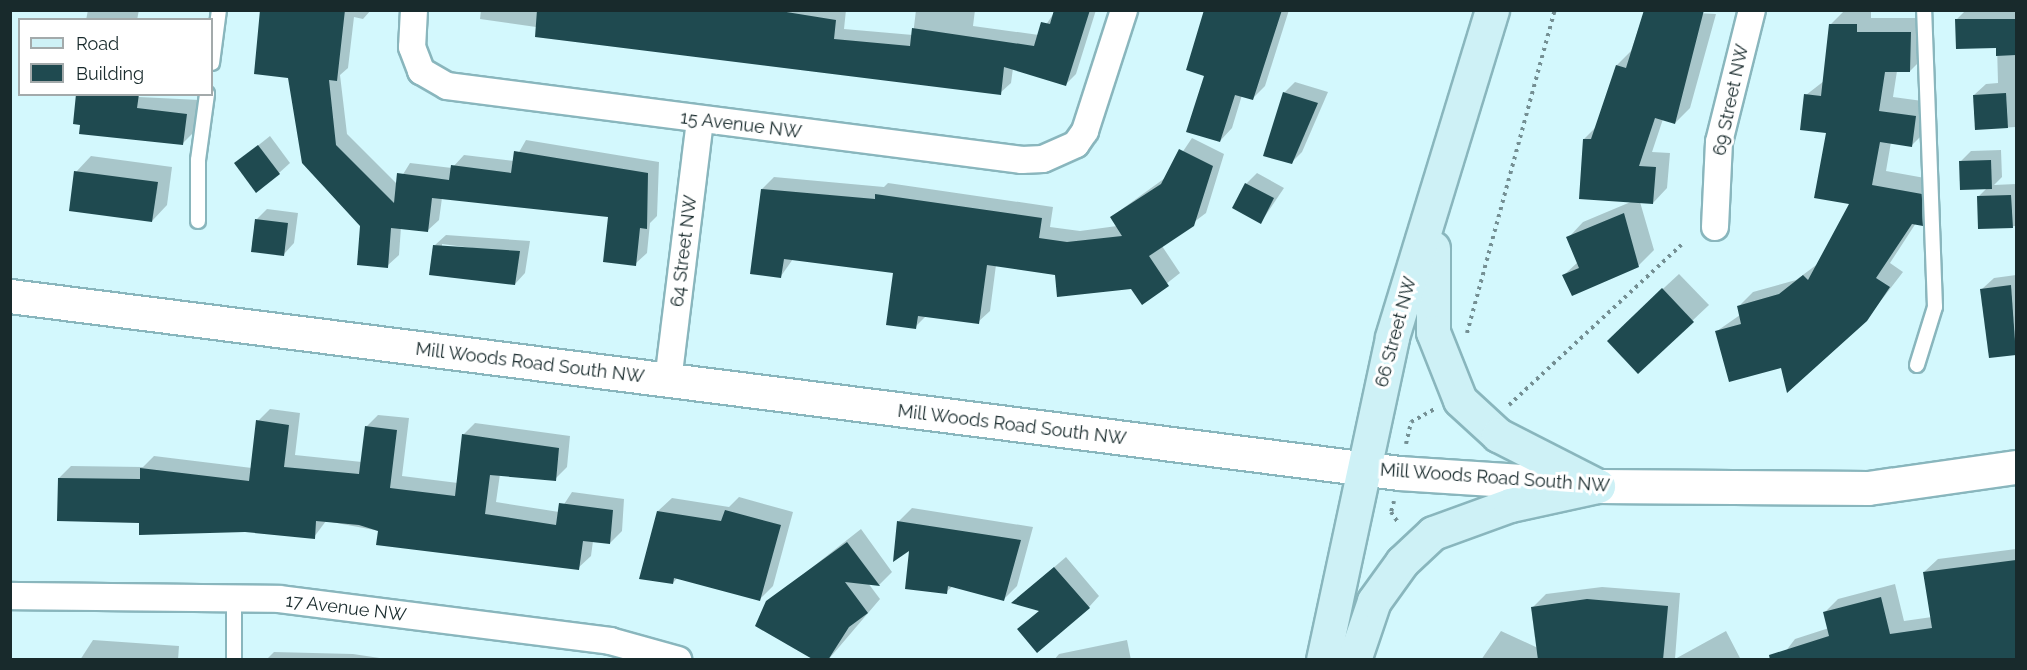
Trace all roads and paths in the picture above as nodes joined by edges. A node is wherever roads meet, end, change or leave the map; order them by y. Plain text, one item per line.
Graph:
1 (219, 10) edge
2 (414, 10) edge
3 (1124, 10) edge
4 (1492, 10) edge
5 (1555, 10) edge
6 (1752, 10) edge
7 (1924, 10) edge
8 (213, 55) edge
9 (207, 96) edge
10 (700, 120) junction
11 (1448, 156) junction
12 (198, 221) dead end
13 (1715, 227) dead end
14 (1682, 244) dead end
15 (10, 296) edge
16 (1468, 340) dead end
17 (1917, 365) dead end
18 (668, 381) junction
19 (1438, 407) dead end
20 (1500, 413) dead end
21 (1407, 441) dead end
22 (2016, 467) edge
23 (1363, 468) junction
24 (1598, 486) junction
25 (10, 596) edge
26 (234, 598) junction
27 (234, 660) edge
28 (678, 660) edge
29 (1323, 660) edge
30 (1354, 660) edge

1 - 8 lane
2 - 10 street, 15 Avenue NW
3 - 10 street, 15 Avenue NW
4 - 11 main road, 66 Street NW
5 - 16 path
6 - 13 street, 69 Street NW
7 - 17 lane
9 - 12 lane
10 - 18 street, 64 Street NW
11 - 23 main road, 66 Street NW
11 - 24 main road
14 - 20 path
15 - 18 street, Mill Woods Road South NW
18 - 23 street, Mill Woods Road South NW
19 - 21 path
22 - 24 street, Mill Woods Road South NW
23 - 24 street, Mill Woods Road South NW
23 - 29 main road, 66 Street NW
24 - 30 main road
25 - 26 street, 17 Avenue NW
26 - 27 lane
26 - 28 street, 17 Avenue NW

